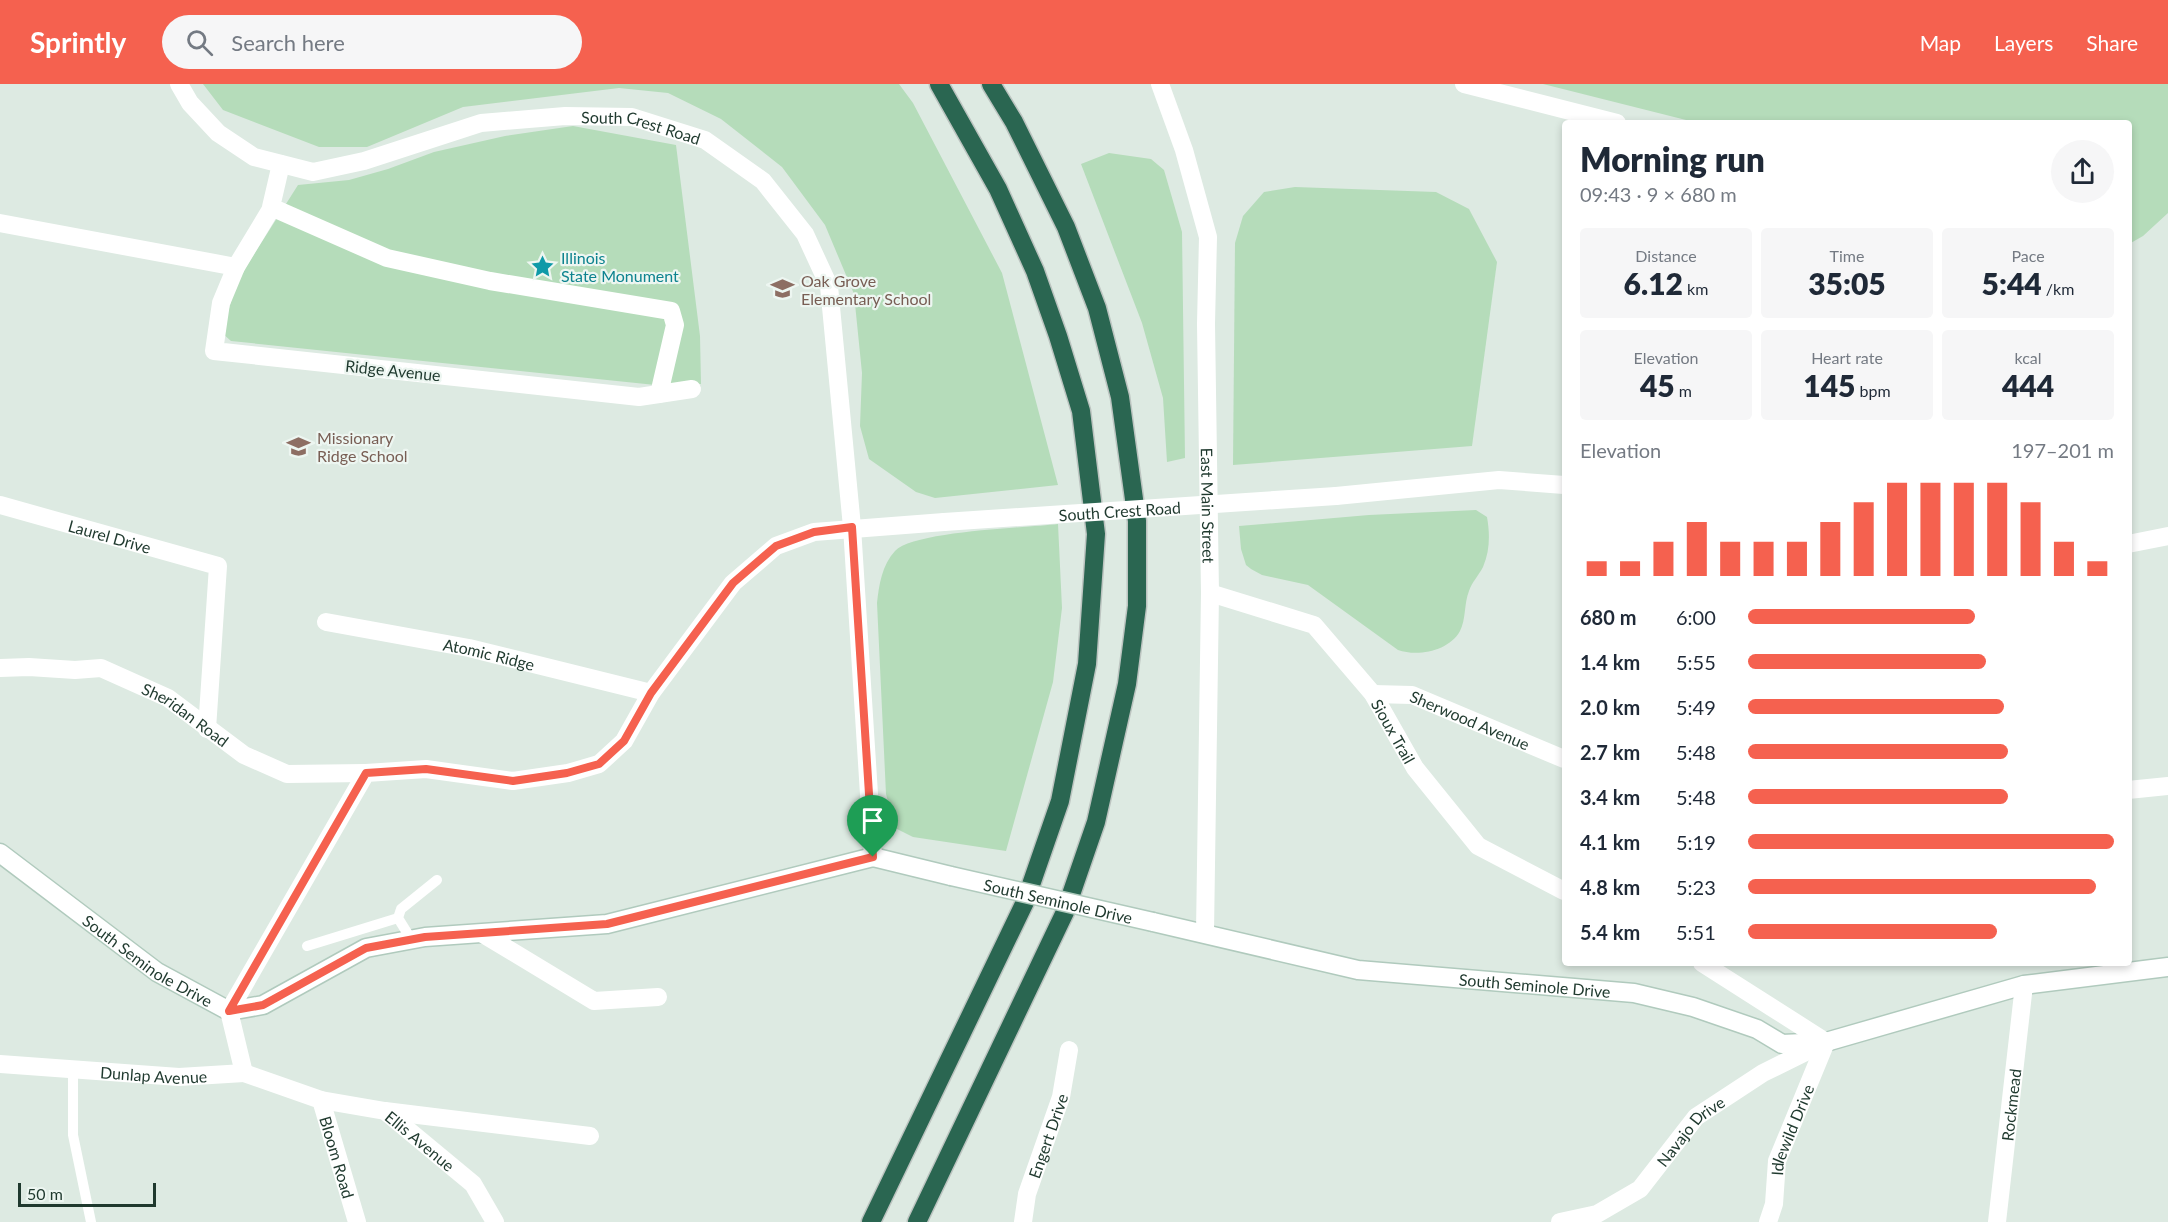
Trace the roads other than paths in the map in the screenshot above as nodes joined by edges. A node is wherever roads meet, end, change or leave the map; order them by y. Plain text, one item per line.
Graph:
1 (179, 84) edge
2 (939, 84) edge
3 (991, 84) edge
4 (1160, 84) edge
5 (1464, 84) edge
6 (1605, 120) edge
7 (281, 164) junction
8 (271, 207) junction
9 (0, 223) edge
10 (236, 267) junction
11 (692, 389) dead end
12 (659, 394) junction
13 (1562, 485) edge
14 (0, 505) edge
15 (852, 527) junction
16 (2168, 536) edge
17 (2132, 543) edge
18 (1210, 593) junction
19 (326, 622) dead end
20 (0, 668) edge
21 (651, 693) junction
22 (1372, 694) junction
23 (207, 729) junction
24 (1562, 758) edge
25 (366, 773) junction
26 (2168, 786) edge
27 (2132, 790) edge
28 (0, 853) edge
29 (873, 857) junction
30 (437, 880) dead end
31 (1562, 890) edge
32 (398, 918) junction
33 (1205, 933) junction
34 (483, 934) junction
35 (411, 939) junction
36 (307, 946) dead end
37 (1707, 966) edge
38 (2168, 967) edge
39 (2024, 985) junction
40 (658, 997) dead end
41 (229, 1011) junction
42 (1826, 1042) junction
43 (1069, 1050) dead end
44 (0, 1064) edge
45 (73, 1069) junction
46 (244, 1073) junction
47 (321, 1101) junction
48 (385, 1111) junction
49 (590, 1136) dead end
50 (92, 1222) edge
51 (357, 1222) edge
52 (495, 1222) edge
53 (871, 1222) edge
54 (917, 1222) edge
55 (1023, 1222) edge
56 (1560, 1222) edge
57 (1768, 1222) edge
58 (1997, 1222) edge

1 - 7 street, South Crest Road
2 - 53 highway
3 - 54 highway
4 - 18 street, East Main Street
5 - 6 street
7 - 8 street, Ridge Avenue
7 - 15 street, South Crest Road
8 - 10 street, Ridge Avenue
8 - 12 street
9 - 10 street
10 - 12 street, Ridge Avenue
11 - 12 street, Ridge Avenue
13 - 15 street, South Crest Road, bridge
14 - 23 street, Laurel Drive
15 - 21 street
15 - 29 street, South Crest Road
16 - 17 street
18 - 22 street, Sioux Trail
18 - 33 street, East Main Street
19 - 21 street, Atomic Ridge
20 - 23 street, Sheridan Road
21 - 25 street
22 - 24 street, Sherwood Avenue
22 - 31 street, Sioux Trail
23 - 25 street, Sheridan Road
25 - 41 street
26 - 27 street
28 - 41 street, South Seminole Drive
29 - 33 street, South Seminole Drive, bridge
29 - 34 street, South Seminole Drive
30 - 32 lane
32 - 35 lane
32 - 36 lane
33 - 42 street, South Seminole Drive
34 - 35 street, South Seminole Drive
34 - 40 street
35 - 41 street, South Seminole Drive
37 - 42 street
38 - 39 street, South Seminole Drive
39 - 42 street, South Seminole Drive
39 - 58 street, Rockmead
41 - 46 street
42 - 56 street, Navajo Drive
42 - 57 street, Idlewild Drive
43 - 55 street, Engert Drive
44 - 45 street, Dunlap Avenue
45 - 46 street, Dunlap Avenue
45 - 50 lane
46 - 47 street, Bloom Road
47 - 48 street, Ellis Avenue
47 - 51 street, Bloom Road
48 - 49 street
48 - 52 street, Ellis Avenue

